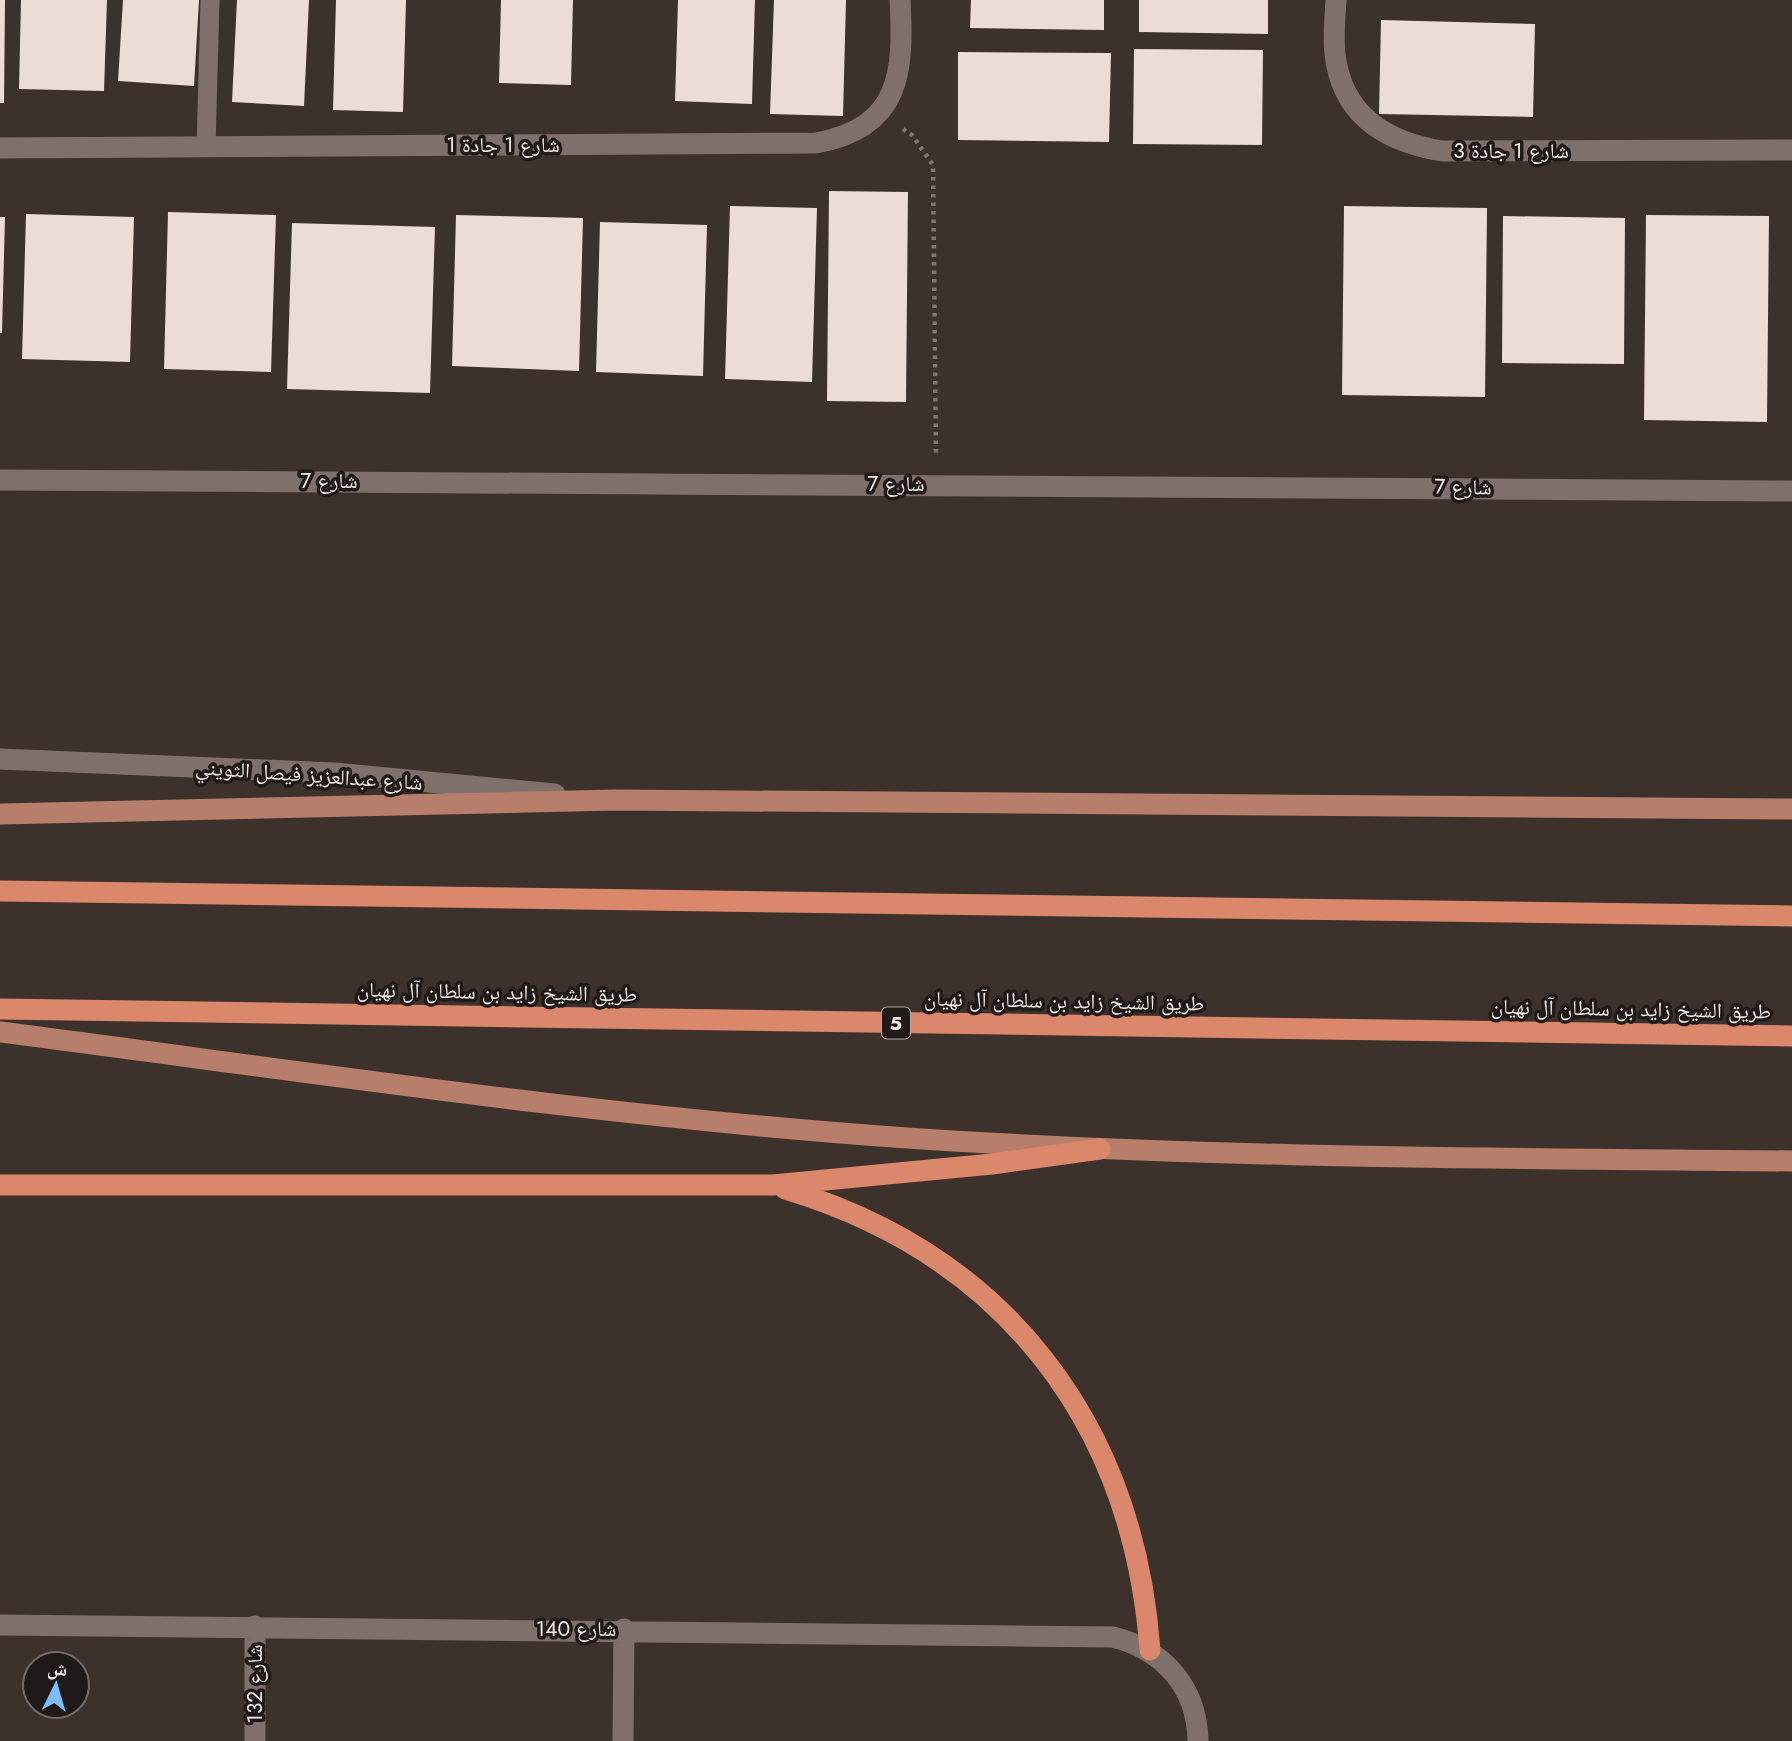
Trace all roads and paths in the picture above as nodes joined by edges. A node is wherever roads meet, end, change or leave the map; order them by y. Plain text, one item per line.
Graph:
1 (210, 0) edge
2 (900, 0) edge
3 (1336, 0) edge
4 (877, 113) junction
5 (206, 147) junction
6 (0, 149) edge
7 (1792, 150) edge
8 (0, 480) edge
9 (936, 484) junction
10 (1792, 491) edge
11 (0, 759) edge
12 (616, 800) junction
13 (1792, 809) edge
14 (0, 814) edge
15 (0, 891) edge
16 (1792, 916) edge
17 (0, 1009) edge
18 (0, 1032) edge
19 (1792, 1036) edge
20 (1100, 1149) junction
21 (1792, 1161) edge
22 (0, 1185) edge
23 (773, 1185) junction
24 (0, 1625) edge
25 (255, 1626) junction
26 (624, 1629) junction
27 (1150, 1650) junction
28 (255, 1741) edge
29 (623, 1741) edge
30 (1198, 1741) edge

1 - 5 lane
2 - 4 street, شارع 1 جادة 1
3 - 7 street, شارع 1 جادة 3
4 - 5 street, شارع 1 جادة 1
4 - 9 path
5 - 6 street, شارع 1 جادة 1
8 - 9 street, شارع 7
9 - 10 street, شارع 7
11 - 12 street, شارع عبدالعزيز فيصل الثويني
12 - 13 main road
12 - 14 main road
15 - 16 highway
17 - 19 highway, طريق الشيخ زايد بن سلطان آل نهيان / 5
18 - 20 main road
20 - 21 main road
20 - 23 highway
22 - 23 highway
23 - 27 highway
24 - 25 street, شارع 140
25 - 26 street, شارع 140
25 - 28 street, شارع 132
26 - 27 street, شارع 140
26 - 29 street
27 - 30 street

